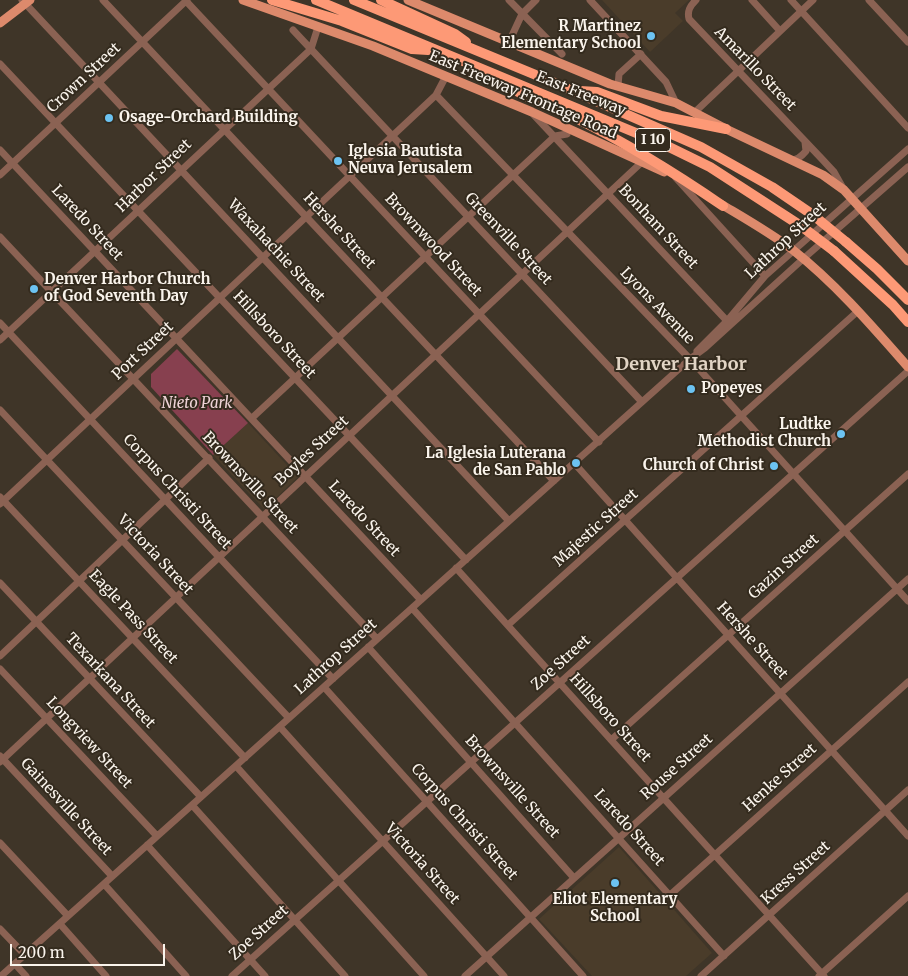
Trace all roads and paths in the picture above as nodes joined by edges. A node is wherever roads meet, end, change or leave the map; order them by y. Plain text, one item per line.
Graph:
1 (103, 0) edge
2 (186, 0) edge
3 (243, 0) edge
4 (272, 0) edge
5 (316, 0) edge
6 (354, 0) edge
7 (381, 0) edge
8 (408, 0) edge
9 (509, 0) edge
10 (536, 0) edge
11 (590, 0) edge
12 (696, 0) edge
13 (752, 0) edge
14 (791, 0) edge
15 (813, 0) edge
16 (870, 0) edge
17 (26, 1) edge
18 (801, 11) junction
19 (522, 14) junction
20 (0, 23) edge
21 (318, 27) junction
22 (293, 30) dead end
23 (780, 31) junction
24 (142, 42) junction
25 (509, 42) junction
26 (908, 42) edge
27 (311, 49) junction
28 (435, 50) junction
29 (476, 50) junction
30 (562, 54) dead end
31 (642, 54) junction
32 (0, 64) edge
33 (738, 70) junction
34 (494, 74) junction
35 (446, 76) junction
36 (99, 83) junction
37 (618, 86) junction
38 (268, 88) junction
39 (570, 90) junction
40 (436, 95) junction
41 (676, 103) junction
42 (532, 112) junction
43 (695, 112) junction
44 (56, 123) junction
45 (908, 128) edge
46 (224, 129) junction
47 (726, 129) junction
48 (568, 132) junction
49 (393, 135) junction
50 (556, 136) junction
51 (806, 142) junction
52 (566, 147) junction
53 (908, 149) edge
54 (0, 150) edge
55 (791, 160) junction
56 (642, 162) junction
57 (13, 164) junction
58 (908, 167) edge
59 (181, 170) junction
60 (0, 175) edge
61 (350, 176) junction
62 (512, 176) junction
63 (676, 178) junction
64 (844, 190) junction
65 (608, 193) junction
66 (852, 200) junction
67 (723, 206) junction
68 (861, 210) junction
69 (138, 211) junction
70 (306, 216) junction
71 (468, 217) junction
72 (566, 232) junction
73 (0, 237) edge
74 (95, 251) junction
75 (793, 251) junction
76 (264, 257) junction
77 (425, 257) junction
78 (803, 259) junction
79 (908, 261) edge
80 (522, 274) junction
81 (766, 276) junction
82 (51, 292) junction
83 (382, 296) junction
84 (220, 298) junction
85 (908, 300) edge
86 (858, 311) junction
87 (479, 314) junction
88 (908, 322) edge
89 (729, 323) junction
90 (0, 324) edge
91 (8, 332) junction
92 (339, 337) junction
93 (176, 338) junction
94 (0, 340) edge
95 (436, 354) junction
96 (690, 359) junction
97 (908, 369) edge
98 (296, 377) junction
99 (134, 378) junction
100 (392, 395) junction
101 (642, 402) junction
102 (0, 410) edge
103 (742, 416) junction
104 (252, 418) junction
105 (90, 419) junction
106 (349, 435) junction
107 (599, 442) junction
108 (209, 458) junction
109 (47, 460) junction
110 (574, 464) junction
111 (793, 474) junction
112 (908, 474) edge
113 (305, 476) junction
114 (554, 481) junction
115 (1, 500) edge
116 (166, 500) junction
117 (262, 516) junction
118 (509, 521) junction
119 (625, 521) junction
120 (845, 531) junction
121 (123, 540) junction
122 (219, 557) junction
123 (466, 560) junction
124 (456, 568) junction
125 (676, 578) junction
126 (908, 579) edge
127 (79, 580) junction
128 (0, 583) edge
129 (897, 589) junction
130 (176, 597) junction
131 (421, 600) junction
132 (908, 601) edge
133 (412, 608) junction
134 (36, 622) junction
135 (508, 625) junction
136 (729, 635) junction
137 (133, 638) junction
138 (377, 639) junction
139 (368, 647) junction
140 (0, 656) edge
141 (0, 669) edge
142 (89, 679) junction
143 (333, 679) junction
144 (560, 682) junction
145 (908, 682) edge
146 (324, 687) junction
147 (780, 694) junction
148 (289, 718) junction
149 (46, 719) junction
150 (515, 722) junction
151 (280, 727) junction
152 (611, 740) junction
153 (832, 751) junction
154 (245, 758) junction
155 (1, 759) edge
156 (471, 762) junction
157 (236, 766) junction
158 (908, 790) edge
159 (201, 797) junction
160 (663, 799) junction
161 (426, 801) junction
162 (192, 805) junction
163 (885, 810) junction
164 (157, 836) junction
165 (908, 836) edge
166 (619, 838) junction
167 (382, 841) junction
168 (0, 843) edge
169 (147, 845) junction
170 (714, 856) junction
171 (112, 876) junction
172 (574, 878) junction
173 (338, 881) junction
174 (104, 884) junction
175 (670, 895) junction
176 (908, 896) edge
177 (68, 916) junction
178 (770, 916) junction
179 (531, 917) junction
180 (295, 920) junction
181 (60, 924) junction
182 (0, 929) edge
183 (25, 955) junction
184 (724, 956) junction
185 (486, 957) junction
186 (250, 959) junction
187 (14, 964) junction
188 (821, 975) edge
189 (1, 976) edge
190 (26, 976) edge
191 (106, 976) edge
192 (186, 976) edge
193 (232, 976) edge
194 (265, 976) edge
195 (345, 976) edge
196 (424, 976) edge
197 (465, 976) edge
198 (504, 976) edge
199 (584, 976) edge
200 (701, 976) edge

1 - 24 street, Hershe Street
2 - 24 street, Crown Street
2 - 38 street, Brownwood Street
3 - 21 main road, East Freeway Frontage Road
4 - 28 highway
5 - 28 highway, East Freeway / I 10
6 - 29 highway, East Freeway / I 10
7 - 29 highway
8 - 25 main road
9 - 19 street
10 - 19 street
11 - 31 street
12 - 33 street, Amarillo Street
13 - 23 street
14 - 18 street
15 - 18 street
16 - 26 street
17 - 20 main road
17 - 36 street, Waxahachie Street
18 - 23 street
18 - 45 street
19 - 25 street
19 - 30 street
21 - 27 street
21 - 35 main road, East Freeway Frontage Road
22 - 27 street, Greenville Street
23 - 33 street
24 - 36 street, Crown Street
24 - 46 street, Hershe Street
25 - 37 main road
27 - 38 street, Harbor Street
27 - 49 street, Greenville Street
28 - 34 highway, East Freeway / I 10
29 - 39 highway, East Freeway / I 10
31 - 37 street
31 - 41 street
32 - 44 street, Hillsboro Street
33 - 43 street
33 - 51 street, Amarillo Street
34 - 67 highway
34 - 88 highway, East Freeway / I 10, bridge
35 - 40 street
35 - 42 main road, East Freeway Frontage Road
36 - 44 street, Crown Street
36 - 59 street, Waxahachie Street
37 - 41 main road
38 - 46 street, Harbor Street
38 - 61 street, Brownwood Street
39 - 47 highway
39 - 85 highway, East Freeway / I 10, bridge
40 - 49 street, Port Street
40 - 62 street, Lyons Avenue
41 - 43 main road
42 - 48 main road, East Freeway Frontage Road
42 - 50 street, Bonham Street
43 - 47 main road
44 - 57 street, Crown Street
44 - 69 street, Hillsboro Street
46 - 59 street, Harbor Street
46 - 70 street, Hershe Street
47 - 55 main road
48 - 50 street
48 - 52 street
48 - 56 main road, East Freeway Frontage Road
49 - 61 street, Port Street
49 - 71 street, Greenville Street
50 - 52 street, Bonham Street
50 - 62 street
51 - 55 street
51 - 64 street, Amarillo Street
52 - 65 street, Bonham Street
53 - 66 street, Lathrop Street
54 - 57 street, Laredo Street
55 - 64 main road
56 - 63 main road, East Freeway Frontage Road
56 - 65 street, Boyles Street
57 - 60 street, Crown Street
57 - 74 street, Laredo Street
58 - 68 street, Lathrop Street
59 - 69 street, Harbor Street
59 - 76 street, Waxahachie Street
61 - 70 street, Port Street
61 - 77 street, Brownwood Street
62 - 71 street
62 - 72 street, Lyons Avenue
63 - 67 main road, East Freeway Frontage Road
63 - 81 street
64 - 66 main road
65 - 72 street, Boyles Street
65 - 89 street, Bonham Street
66 - 68 main road
66 - 75 street, Lathrop Street
67 - 75 main road, East Freeway Frontage Road
68 - 78 street, Lathrop Street
68 - 79 main road
69 - 74 street, Harbor Street
69 - 84 street, Hillsboro Street
70 - 76 street, Port Street
70 - 83 street, Hershe Street
71 - 77 street
71 - 80 street, Greenville Street
72 - 80 street, Boyles Street
72 - 96 street, Lyons Avenue
73 - 82 street, Brownsville Street
74 - 82 street, Harbor Street
74 - 93 street, Laredo Street
75 - 78 main road, East Freeway Frontage Road
75 - 81 street, Lathrop Street
76 - 84 street, Port Street
76 - 92 street, Waxahachie Street
77 - 83 street
77 - 87 street, Brownwood Street
78 - 86 main road, East Freeway Frontage Road
78 - 89 street, Lathrop Street
80 - 87 street, Boyles Street
80 - 101 street, Greenville Street
81 - 89 street, Lathrop Street
82 - 91 street, Harbor Street
82 - 99 street, Brownsville Street
83 - 92 street
83 - 95 street, Hershe Street
84 - 93 street, Port Street
84 - 98 street, Hillsboro Street
86 - 97 main road, East Freeway Frontage Road
86 - 103 street, Majestic Street
87 - 95 street, Boyles Street
87 - 107 street, Brownwood Street
89 - 96 street, Lathrop Street
90 - 91 street, Corpus Christi Street
91 - 94 street, Harbor Street
91 - 105 street, Corpus Christi Street
92 - 98 street
92 - 100 street, Waxahachie Street
93 - 99 street, Port Street
93 - 104 street, Laredo Street
95 - 100 street, Boyles Street
95 - 114 street, Hershe Street
96 - 101 street, Lathrop Street
96 - 103 street, Lyons Avenue
97 - 111 street, Zoe Street
98 - 104 street
98 - 106 street, Hillsboro Street
99 - 105 street, Port Street
99 - 108 street, Brownsville Street
100 - 106 street, Boyles Street
100 - 118 street, Waxahachie Street
101 - 107 street, Lathrop Street
102 - 109 street, Victoria Street
103 - 111 street, Lyons Avenue
103 - 119 street, Majestic Street
104 - 113 street, Laredo Street
105 - 109 street, Port Street
105 - 116 street, Corpus Christi Street
106 - 113 street, Boyles Street
106 - 123 street, Hillsboro Street
107 - 110 street, Lathrop Street
108 - 116 street
108 - 117 street, Brownsville Street
109 - 115 street, Port Street
109 - 121 street, Victoria Street
110 - 114 street, Lathrop Street
110 - 119 street, Hershe Street
111 - 120 street, Lyons Avenue
111 - 125 street, Zoe Street
112 - 120 street, Gazin Street
113 - 117 street, Boyles Street
113 - 131 street, Laredo Street
114 - 118 street, Lathrop Street
115 - 127 street, Eagle Pass Street
116 - 121 street
116 - 122 street, Corpus Christi Street
117 - 122 street, Boyles Street
117 - 138 street, Brownsville Street
118 - 123 street, Lathrop Street
119 - 125 street, Hershe Street
119 - 135 street, Majestic Street
120 - 129 street, Lyons Avenue
120 - 136 street, Gazin Street
121 - 127 street
121 - 130 street, Victoria Street
122 - 130 street, Boyles Street
122 - 143 street, Corpus Christi Street
123 - 124 street, Lathrop Street
124 - 131 street, Lathrop Street
124 - 135 street, Hillsboro Street
125 - 136 street, Hershe Street
125 - 144 street, Zoe Street
126 - 129 street, Rouse Street
127 - 134 street
127 - 137 street, Eagle Pass Street
128 - 134 street, Texarkana Street
129 - 132 street, Lyons Avenue
129 - 147 street, Rouse Street
130 - 137 street, Boyles Street
130 - 148 street, Victoria Street
131 - 133 street, Lathrop Street
133 - 138 street, Lathrop Street
133 - 150 street, Laredo Street
134 - 140 street
134 - 142 street, Texarkana Street
135 - 144 street, Hillsboro Street
136 - 147 street, Hershe Street
136 - 152 street, Gazin Street
137 - 142 street, Boyles Street
137 - 154 street, Eagle Pass Street
138 - 139 street, Lathrop Street
139 - 143 street, Lathrop Street
139 - 156 street, Brownsville Street
141 - 149 street, Longview Street
142 - 149 street, Boyles Street
142 - 159 street, Texarkana Street
143 - 146 street, Lathrop Street
144 - 150 street, Zoe Street
144 - 152 street, Hillsboro Street
145 - 153 street, Henke Street
146 - 148 street, Lathrop Street
146 - 161 street, Corpus Christi Street
147 - 153 street, Hershe Street
147 - 160 street, Rouse Street
148 - 151 street, Lathrop Street
149 - 155 street, Boyles Street
149 - 164 street, Longview Street
150 - 156 street, Zoe Street
150 - 166 street, Laredo Street
151 - 154 street, Lathrop Street
151 - 167 street, Victoria Street
152 - 160 street, Hillsboro Street
153 - 163 street, Hershe Street
153 - 170 street, Henke Street
154 - 157 street, Lathrop Street
155 - 171 street, Gainesville Street
156 - 161 street, Zoe Street
156 - 172 street, Brownsville Street
157 - 159 street, Lathrop Street
157 - 173 street
158 - 163 street, Kress Street
159 - 162 street, Lathrop Street
160 - 166 street, Rouse Street
160 - 170 street, Hillsboro Street
161 - 167 street, Zoe Street
161 - 179 street, Corpus Christi Street
162 - 164 street, Lathrop Street
162 - 180 street
163 - 165 street, Hershe Street
163 - 178 street, Kress Street
164 - 169 street, Lathrop Street
166 - 172 street, Rouse Street
166 - 175 street, Laredo Street
167 - 173 street, Zoe Street
167 - 185 street, Victoria Street
168 - 177 street
169 - 171 street, Lathrop Street
169 - 186 street
170 - 175 street, Henke Street
170 - 178 street, Hillsboro Street
171 - 174 street, Lathrop Street
172 - 179 street, Rouse Street
173 - 180 street, Zoe Street
173 - 196 street
174 - 177 street, Lathrop Street
174 - 192 street
175 - 184 street, Laredo Street
176 - 188 street
177 - 181 street, Lathrop Street
178 - 184 street, Kress Street
178 - 188 street, Hillsboro Street
179 - 185 street, Rouse Street
179 - 199 street, Corpus Christi Street
180 - 186 street, Zoe Street
180 - 195 street
181 - 183 street, Lathrop Street
181 - 191 street
182 - 183 street
183 - 187 street, Lathrop Street
184 - 200 street, Kress Street
185 - 197 street, Rouse Street
185 - 198 street, Victoria Street
186 - 193 street, Zoe Street
186 - 194 street
187 - 189 street, Lathrop Street
187 - 190 street

